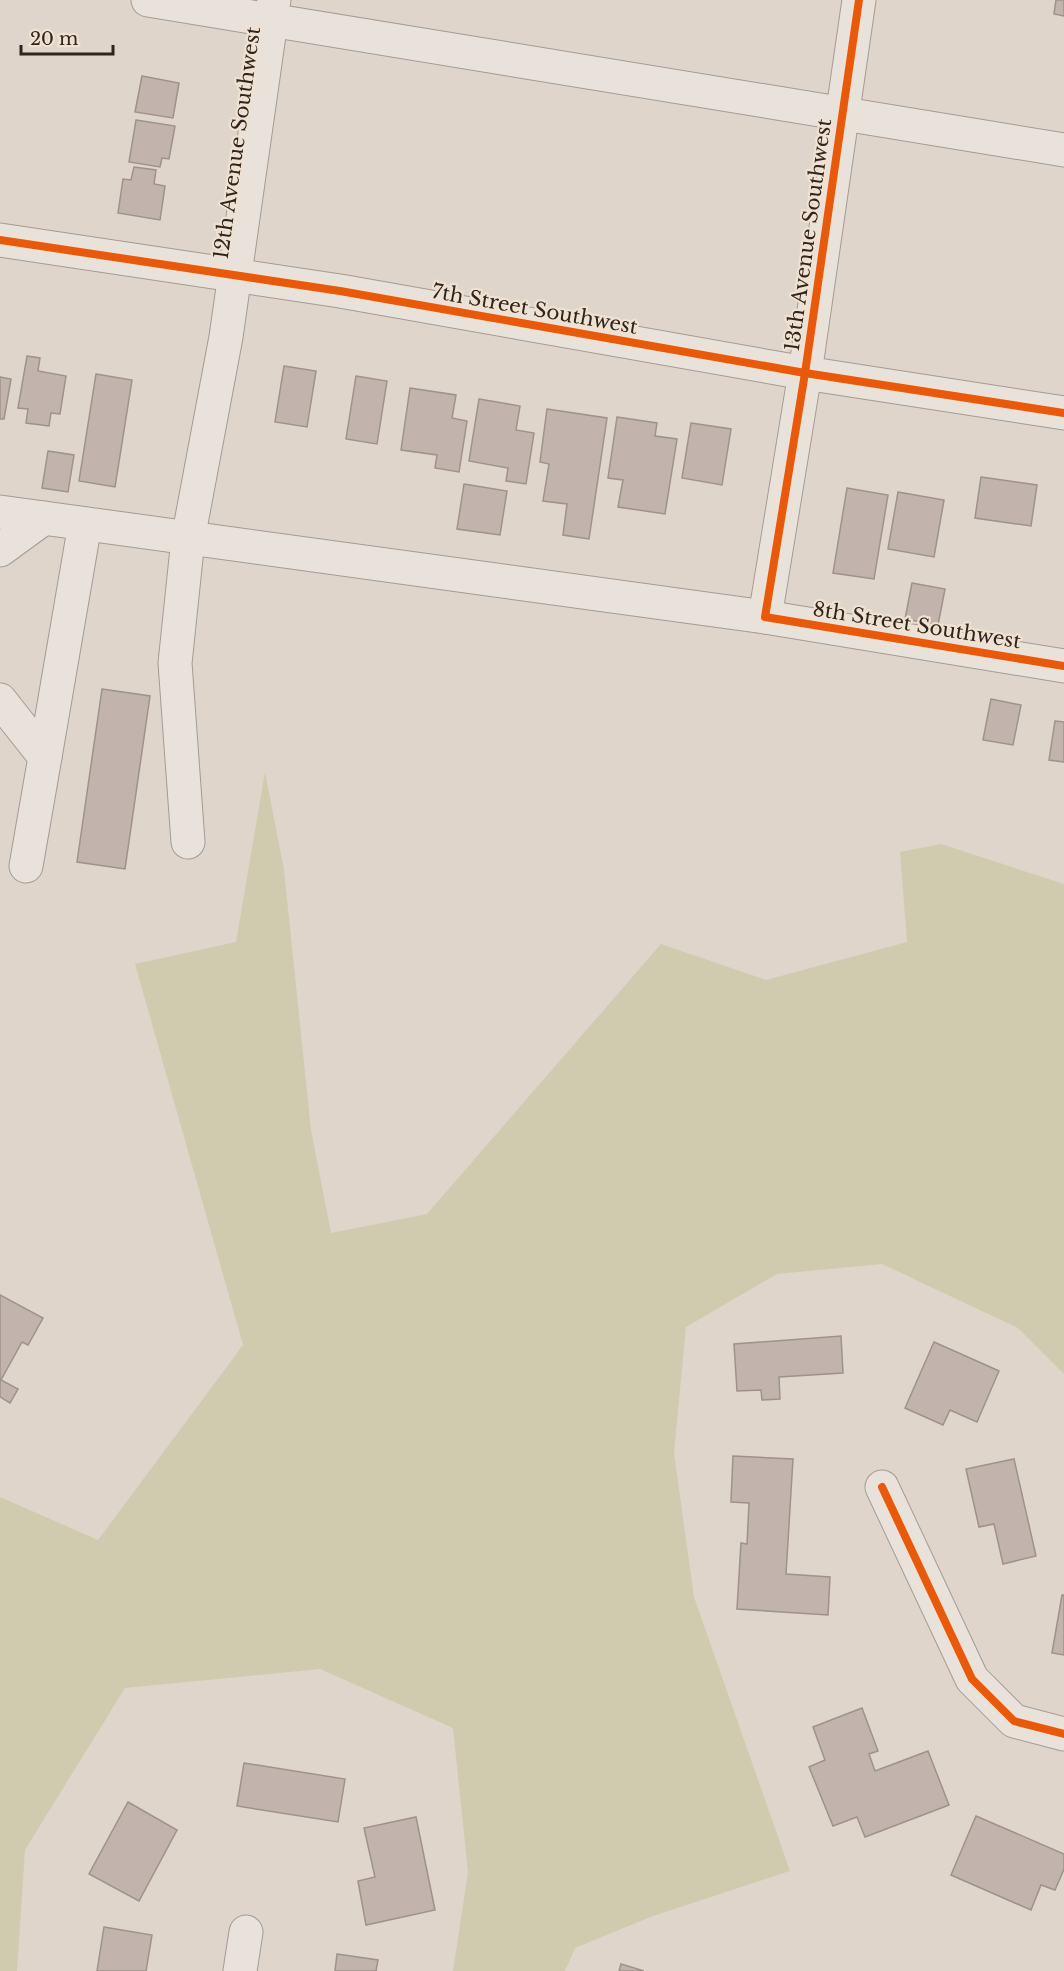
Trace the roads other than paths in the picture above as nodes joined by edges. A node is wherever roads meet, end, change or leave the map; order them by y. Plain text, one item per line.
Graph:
1 (148, 0) edge
2 (860, 0) edge
3 (273, 10) edge
4 (843, 114) junction
5 (1064, 150) edge
6 (0, 240) edge
7 (235, 275) junction
8 (805, 373) junction
9 (1064, 413) edge
10 (0, 512) edge
11 (44, 518) junction
12 (85, 524) junction
13 (188, 539) junction
14 (0, 550) edge
15 (765, 617) junction
16 (1064, 666) edge
17 (0, 700) edge
18 (45, 757) junction
19 (188, 842) dead end
20 (26, 866) dead end
21 (882, 1487) dead end
22 (1064, 1734) edge
23 (246, 1932) dead end
24 (240, 1971) edge

1 - 3 street
2 - 4 street, 13th Avenue Southwest
3 - 4 street
3 - 7 street, 12th Avenue Southwest
4 - 5 street
4 - 8 street, 13th Avenue Southwest
6 - 7 street, 7th Street Southwest
7 - 8 street, 7th Street Southwest
7 - 13 street, 12th Avenue Southwest
8 - 9 street, 7th Street Southwest
8 - 15 street, 13th Avenue Southwest
10 - 11 street, 8th Street Southwest
11 - 12 street, 8th Street Southwest
11 - 14 street
12 - 13 street, 8th Street Southwest
12 - 18 street
13 - 15 street, 8th Street Southwest
13 - 19 street, 12th Avenue Southwest
15 - 16 street, 8th Street Southwest
17 - 18 street
18 - 20 street
21 - 22 street
23 - 24 street

